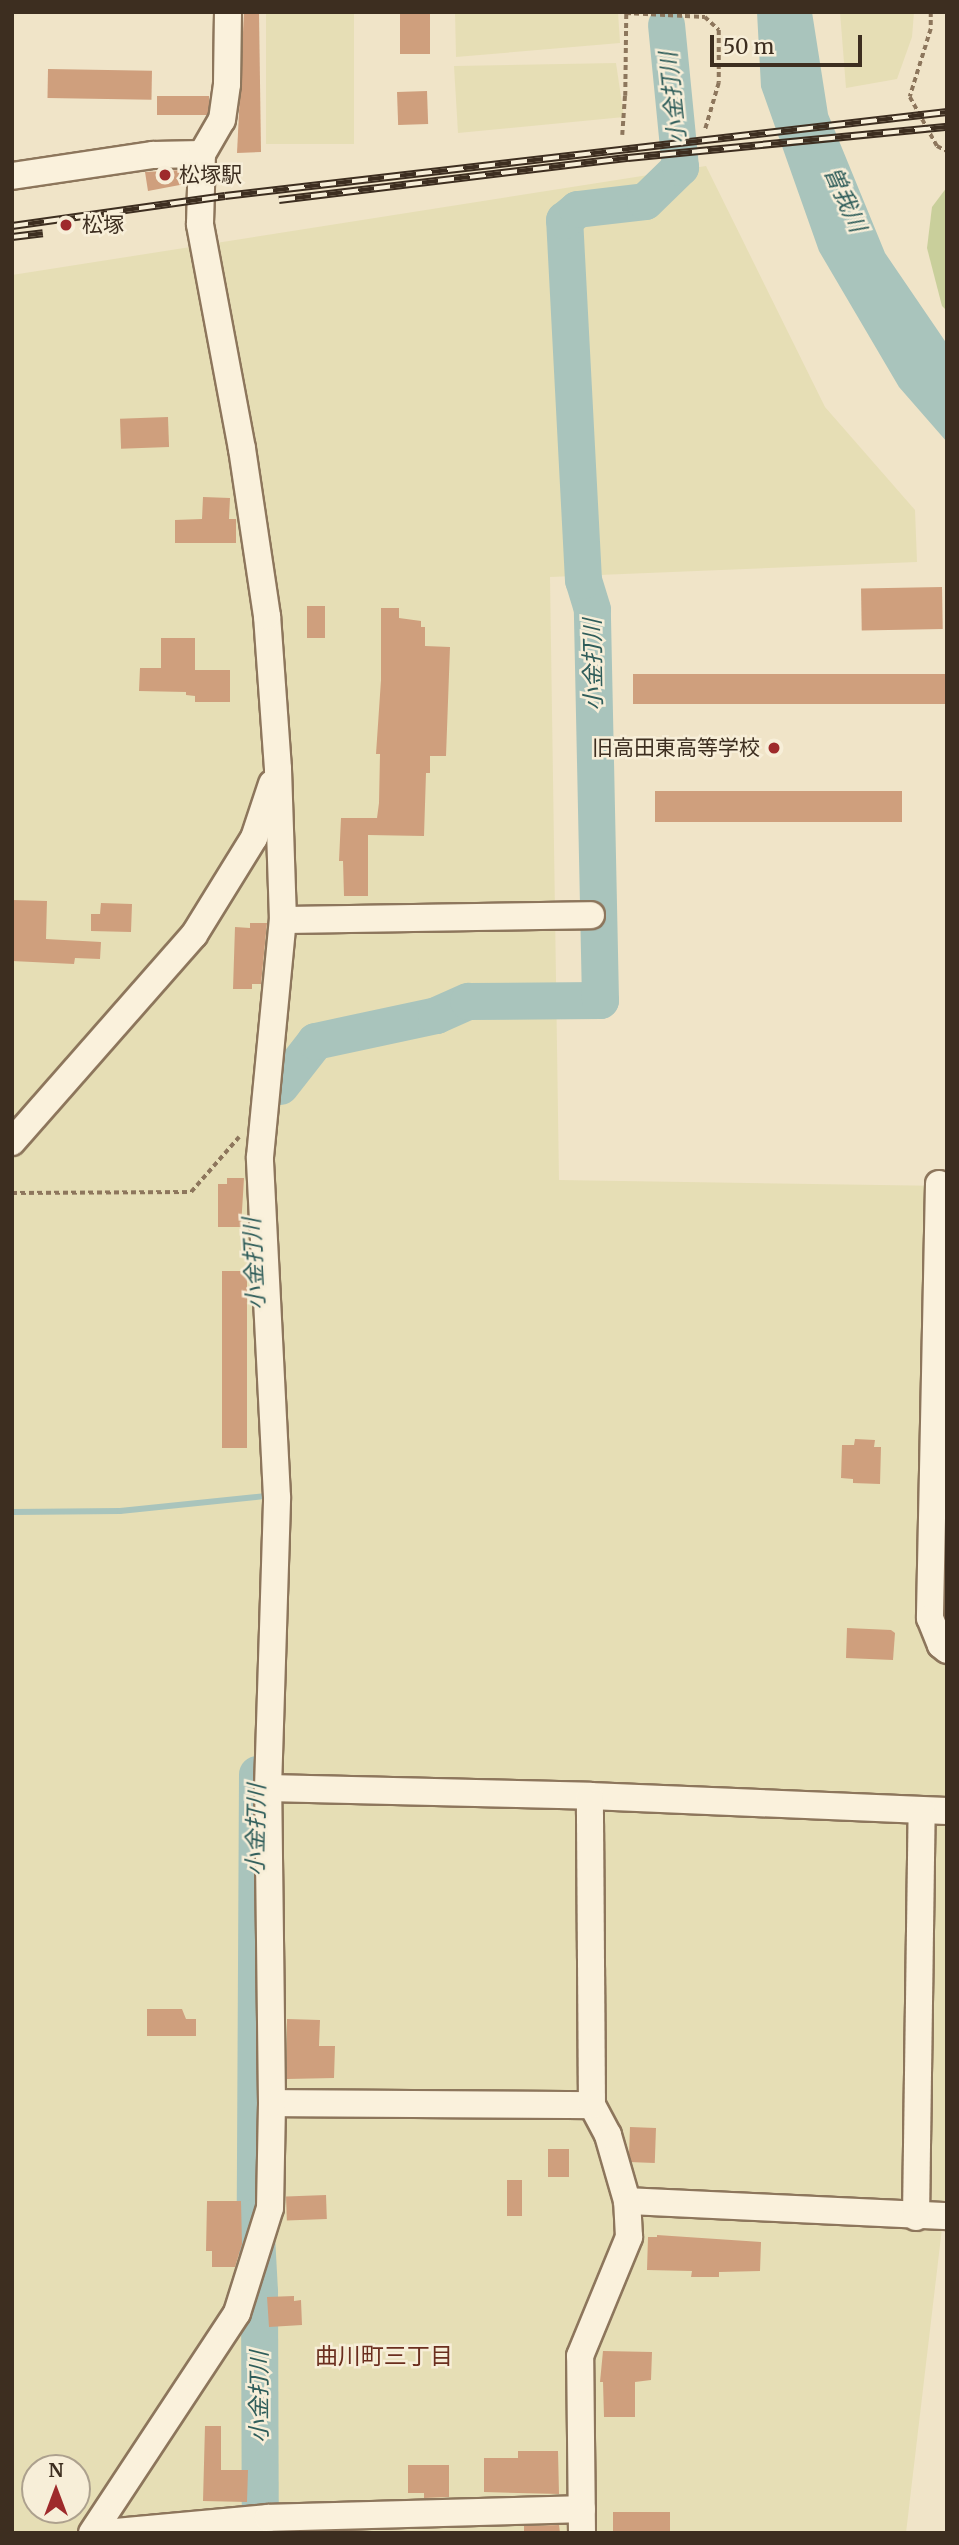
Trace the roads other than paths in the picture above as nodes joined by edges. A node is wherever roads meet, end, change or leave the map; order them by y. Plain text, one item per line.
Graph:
1 (228, 12) edge
2 (202, 153) junction
3 (12, 176) edge
4 (278, 769) junction
5 (592, 915) dead end
6 (283, 920) junction
7 (12, 1142) edge
8 (939, 1184) dead end
9 (947, 1650) edge
10 (268, 1788) junction
11 (590, 1796) junction
12 (934, 1811) edge
13 (272, 2103) junction
14 (592, 2105) junction
15 (627, 2201) junction
16 (916, 2217) junction
17 (947, 2217) edge
18 (582, 2521) edge
19 (92, 2533) edge
20 (105, 2533) edge

1 - 2 street
2 - 3 street
2 - 4 street
4 - 6 street
4 - 7 street
5 - 6 street
6 - 10 street
8 - 9 street
10 - 11 street
10 - 13 street
11 - 12 street
11 - 14 street
12 - 16 street
13 - 14 street
13 - 19 street
14 - 15 street
15 - 16 street
15 - 18 street
16 - 17 street
18 - 20 street

